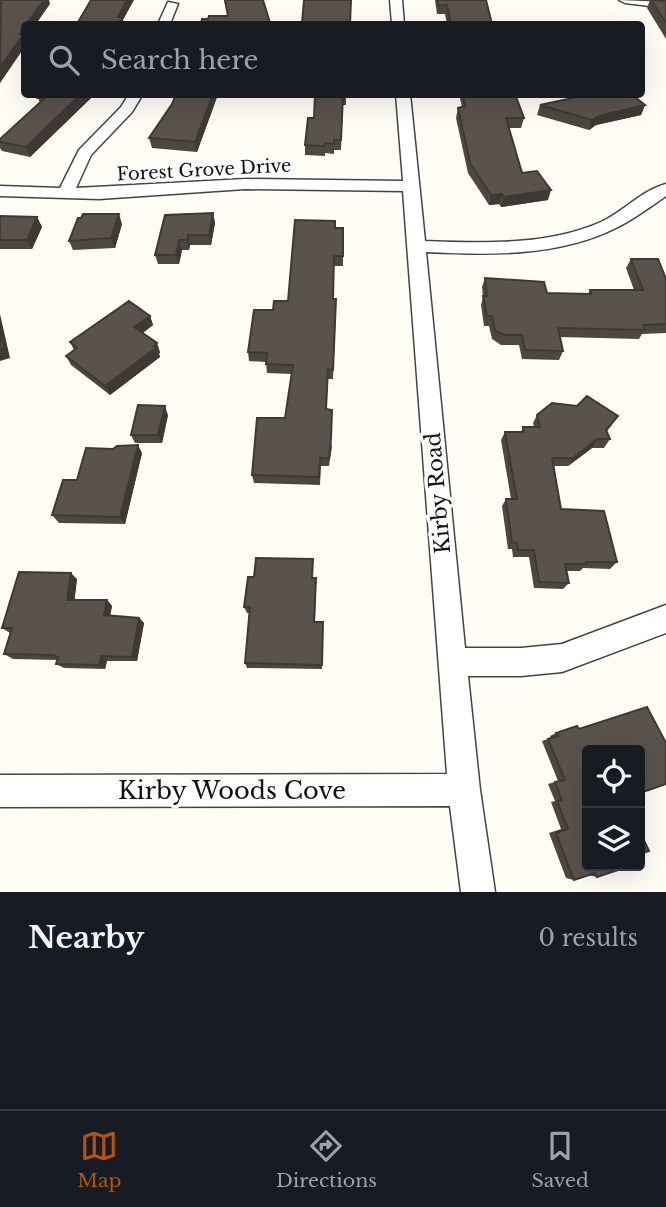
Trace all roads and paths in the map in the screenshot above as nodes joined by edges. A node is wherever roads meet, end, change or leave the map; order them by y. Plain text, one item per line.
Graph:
1 (396, 0) edge
2 (625, 0) edge
3 (172, 4) dead end
4 (666, 5) edge
5 (165, 21) edge
6 (398, 21) edge
7 (134, 98) edge
8 (403, 98) edge
9 (410, 186) junction
10 (666, 189) edge
11 (0, 191) edge
12 (65, 194) junction
13 (416, 246) junction
14 (666, 619) edge
15 (454, 662) junction
16 (464, 790) junction
17 (0, 791) edge
18 (478, 892) edge

1 - 6 street
2 - 4 street
3 - 5 street
7 - 12 street
8 - 9 street, Kirby Road
9 - 12 street, Forest Grove Drive
9 - 13 street, Kirby Road
10 - 13 street
11 - 12 street, Forest Grove Drive
13 - 15 street, Kirby Road
14 - 15 street
15 - 16 street, Kirby Road
16 - 17 street, Kirby Woods Cove
16 - 18 street, Kirby Road

